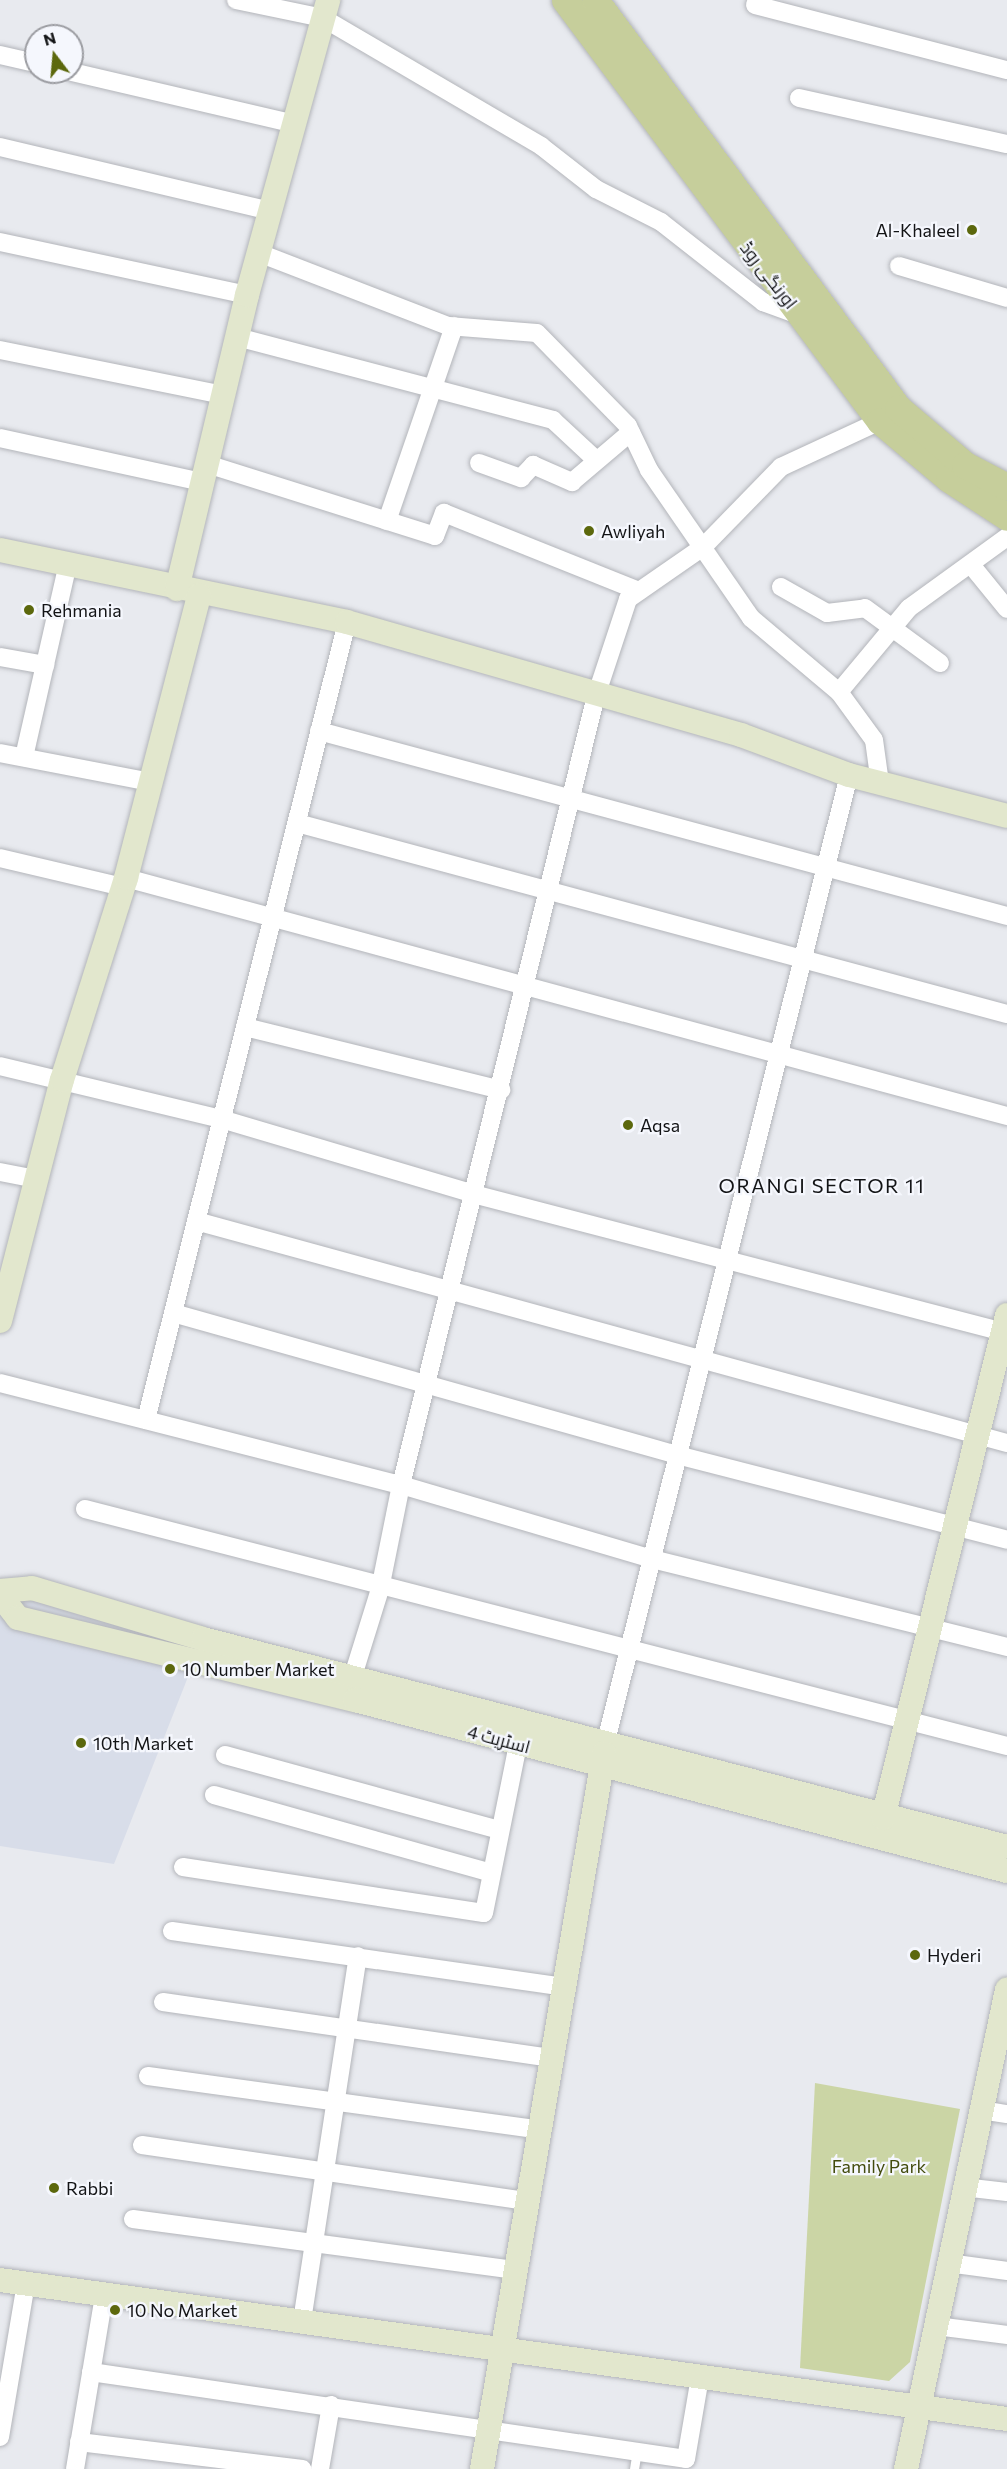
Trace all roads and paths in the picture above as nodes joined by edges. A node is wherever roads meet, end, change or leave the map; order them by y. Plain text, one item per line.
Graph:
1 (236, 0) edge
2 (565, 0) edge
3 (595, 0) edge
4 (755, 5) dead end
5 (326, 9) edge
6 (0, 55) edge
7 (24, 60) edge
8 (1007, 70) edge
9 (84, 75) edge
10 (799, 98) dead end
11 (295, 124) junction
12 (1007, 144) edge
13 (0, 147) edge
14 (271, 211) junction
15 (0, 242) edge
16 (259, 254) junction
17 (899, 266) dead end
18 (247, 295) junction
19 (1007, 298) edge
20 (800, 315) junction
21 (454, 326) junction
22 (237, 337) junction
23 (0, 350) edge
24 (433, 388) junction
25 (224, 395) junction
26 (880, 421) junction
27 (631, 432) junction
28 (0, 438) edge
29 (594, 458) junction
30 (479, 463) dead end
31 (205, 473) junction
32 (1007, 487) edge
33 (1007, 517) edge
34 (387, 521) junction
35 (1007, 537) edge
36 (703, 547) junction
37 (0, 550) edge
38 (68, 563) junction
39 (972, 566) junction
40 (781, 587) dead end
41 (639, 591) junction
42 (188, 592) junction
43 (1007, 609) edge
44 (347, 622) junction
45 (897, 629) junction
46 (0, 657) edge
47 (940, 663) dead end
48 (45, 665) junction
49 (839, 692) junction
50 (596, 696) junction
51 (319, 731) junction
52 (0, 753) edge
53 (24, 758) junction
54 (849, 775) junction
55 (150, 782) junction
56 (880, 783) junction
57 (571, 798) junction
58 (1007, 816) edge
59 (297, 823) junction
60 (0, 858) edge
61 (827, 866) junction
62 (124, 883) junction
63 (547, 894) junction
64 (272, 916) junction
65 (1007, 916) edge
66 (805, 958) junction
67 (525, 986) junction
68 (1007, 1014) edge
69 (245, 1027) junction
70 (782, 1056) junction
71 (0, 1066) edge
72 (62, 1080) junction
73 (501, 1090) junction
74 (1007, 1116) edge
75 (221, 1119) junction
76 (0, 1172) edge
77 (37, 1179) junction
78 (477, 1195) junction
79 (196, 1221) junction
80 (724, 1261) junction
81 (5, 1279) edge
82 (451, 1292) junction
83 (173, 1313) junction
84 (0, 1321) edge
85 (1006, 1327) edge
86 (700, 1362) junction
87 (0, 1383) edge
88 (428, 1384) junction
89 (146, 1420) junction
90 (977, 1435) junction
91 (1007, 1443) edge
92 (677, 1455) junction
93 (401, 1485) junction
94 (85, 1509) dead end
95 (955, 1526) junction
96 (1007, 1540) edge
97 (652, 1559) junction
98 (380, 1589) junction
99 (0, 1593) edge
100 (930, 1628) junction
101 (1007, 1647) edge
102 (630, 1649) junction
103 (352, 1679) junction
104 (907, 1721) junction
105 (518, 1745) junction
106 (1007, 1746) edge
107 (225, 1755) dead end
108 (603, 1756) junction
109 (214, 1795) dead end
110 (882, 1818) junction
111 (499, 1830) junction
112 (1007, 1847) edge
113 (183, 1867) dead end
114 (1007, 1871) edge
115 (491, 1873) junction
116 (172, 1931) dead end
117 (358, 1956) junction
118 (564, 1987) junction
119 (1006, 2001) edge
120 (164, 2002) dead end
121 (348, 2028) junction
122 (1001, 2042) edge
123 (552, 2058) junction
124 (148, 2076) dead end
125 (338, 2102) junction
126 (981, 2110) junction
127 (1007, 2114) edge
128 (540, 2130) junction
129 (142, 2145) dead end
130 (325, 2172) junction
131 (963, 2187) junction
132 (1007, 2192) edge
133 (527, 2201) junction
134 (133, 2218) dead end
135 (314, 2243) junction
136 (948, 2263) junction
137 (516, 2270) junction
138 (1007, 2271) edge
139 (0, 2280) edge
140 (26, 2284) junction
141 (104, 2295) junction
142 (302, 2321) junction
143 (936, 2326) junction
144 (1007, 2335) edge
145 (502, 2348) junction
146 (91, 2372) junction
147 (700, 2377) junction
148 (331, 2405) junction
149 (919, 2408) junction
150 (1007, 2419) edge
151 (489, 2426) junction
152 (0, 2437) edge
153 (79, 2442) junction
154 (637, 2451) junction
155 (75, 2469) edge
156 (302, 2469) edge
157 (320, 2469) edge
158 (482, 2469) edge
159 (634, 2469) edge
160 (906, 2469) edge

1 - 5 street
2 - 20 main road, اورنگی روڈ
3 - 32 main road
4 - 8 street
5 - 11 street
5 - 20 street
6 - 7 street
9 - 11 street
10 - 12 street
11 - 14 street
13 - 14 street
14 - 16 street
15 - 18 street
16 - 18 street
16 - 21 street
17 - 19 street
18 - 22 street
20 - 26 main road, اورنگی روڈ
21 - 24 street
21 - 27 street
22 - 24 street
22 - 25 street
23 - 25 street
24 - 29 street
24 - 34 street
25 - 31 street
26 - 33 main road, اورنگی روڈ
26 - 36 street
27 - 29 street
27 - 36 street
28 - 31 street
29 - 30 street
31 - 34 street
31 - 42 street
34 - 41 street
35 - 39 street
36 - 41 street
36 - 49 street
37 - 38 street
38 - 42 street
38 - 48 street
39 - 43 street
39 - 45 street
40 - 45 street
41 - 50 street
42 - 44 street
42 - 55 street
44 - 50 street
44 - 51 street
45 - 47 street
45 - 49 street
46 - 48 street
48 - 53 street
49 - 56 street
50 - 54 street
50 - 57 street
51 - 57 street
51 - 59 street
52 - 53 street
53 - 55 street
54 - 56 street
54 - 61 street
55 - 62 street
56 - 58 street
57 - 61 street
57 - 63 street
59 - 63 street
59 - 64 street
60 - 62 street
61 - 65 street
61 - 66 street
62 - 64 street
62 - 72 street
63 - 66 street
63 - 67 street
64 - 67 street
64 - 69 street
66 - 68 street
66 - 70 street
67 - 70 street
67 - 73 street
69 - 73 street
69 - 75 street
70 - 74 street
70 - 80 street
71 - 72 street
72 - 75 street
72 - 77 street
73 - 78 street
75 - 78 street
75 - 79 street
76 - 77 street
77 - 81 street
78 - 80 street
78 - 82 street
79 - 82 street
79 - 83 street
80 - 85 street
80 - 86 street
81 - 84 street
82 - 86 street
82 - 88 street
83 - 88 street
83 - 89 street
85 - 90 street
86 - 90 street
86 - 92 street
87 - 89 street
88 - 92 street
88 - 93 street
89 - 93 street
90 - 91 street
90 - 95 street
92 - 95 street
92 - 97 street
93 - 97 street
93 - 98 street
94 - 98 street
95 - 96 street
95 - 100 street
97 - 100 street
97 - 102 street
98 - 102 street
98 - 103 street
99 - 103 street, اسٹریٹ 4
99 - 105 street, اسٹریٹ 4
100 - 101 street
100 - 104 street
102 - 104 street
102 - 108 street
103 - 108 street, اسٹریٹ 4
104 - 106 street
104 - 110 street
105 - 108 street, اسٹریٹ 4
105 - 111 street
107 - 111 street
108 - 110 street, اسٹریٹ 4
108 - 114 street, اسٹریٹ 4
108 - 118 street
109 - 115 street
110 - 112 street, اسٹریٹ 4
111 - 115 street
113 - 115 street
116 - 117 street
117 - 118 street
117 - 121 street
118 - 123 street
119 - 122 street
120 - 121 street
121 - 123 street
121 - 125 street
122 - 126 street
123 - 128 street
124 - 125 street
125 - 128 street
125 - 130 street
126 - 127 street
126 - 131 street
128 - 133 street
129 - 130 street
130 - 133 street
130 - 135 street
131 - 132 street
131 - 136 street
133 - 137 street
134 - 135 street
135 - 137 street
135 - 142 street
136 - 138 street
136 - 143 street
137 - 145 street
139 - 140 street
140 - 141 street
140 - 152 street
141 - 142 street
141 - 146 street
142 - 145 street
143 - 144 street
143 - 149 street
145 - 147 street
145 - 151 street
146 - 148 street
146 - 153 street
147 - 149 street
147 - 154 street
148 - 151 street
148 - 157 street
149 - 150 street
149 - 160 street
151 - 154 street
151 - 158 street
153 - 155 street
153 - 156 street
154 - 159 lane

